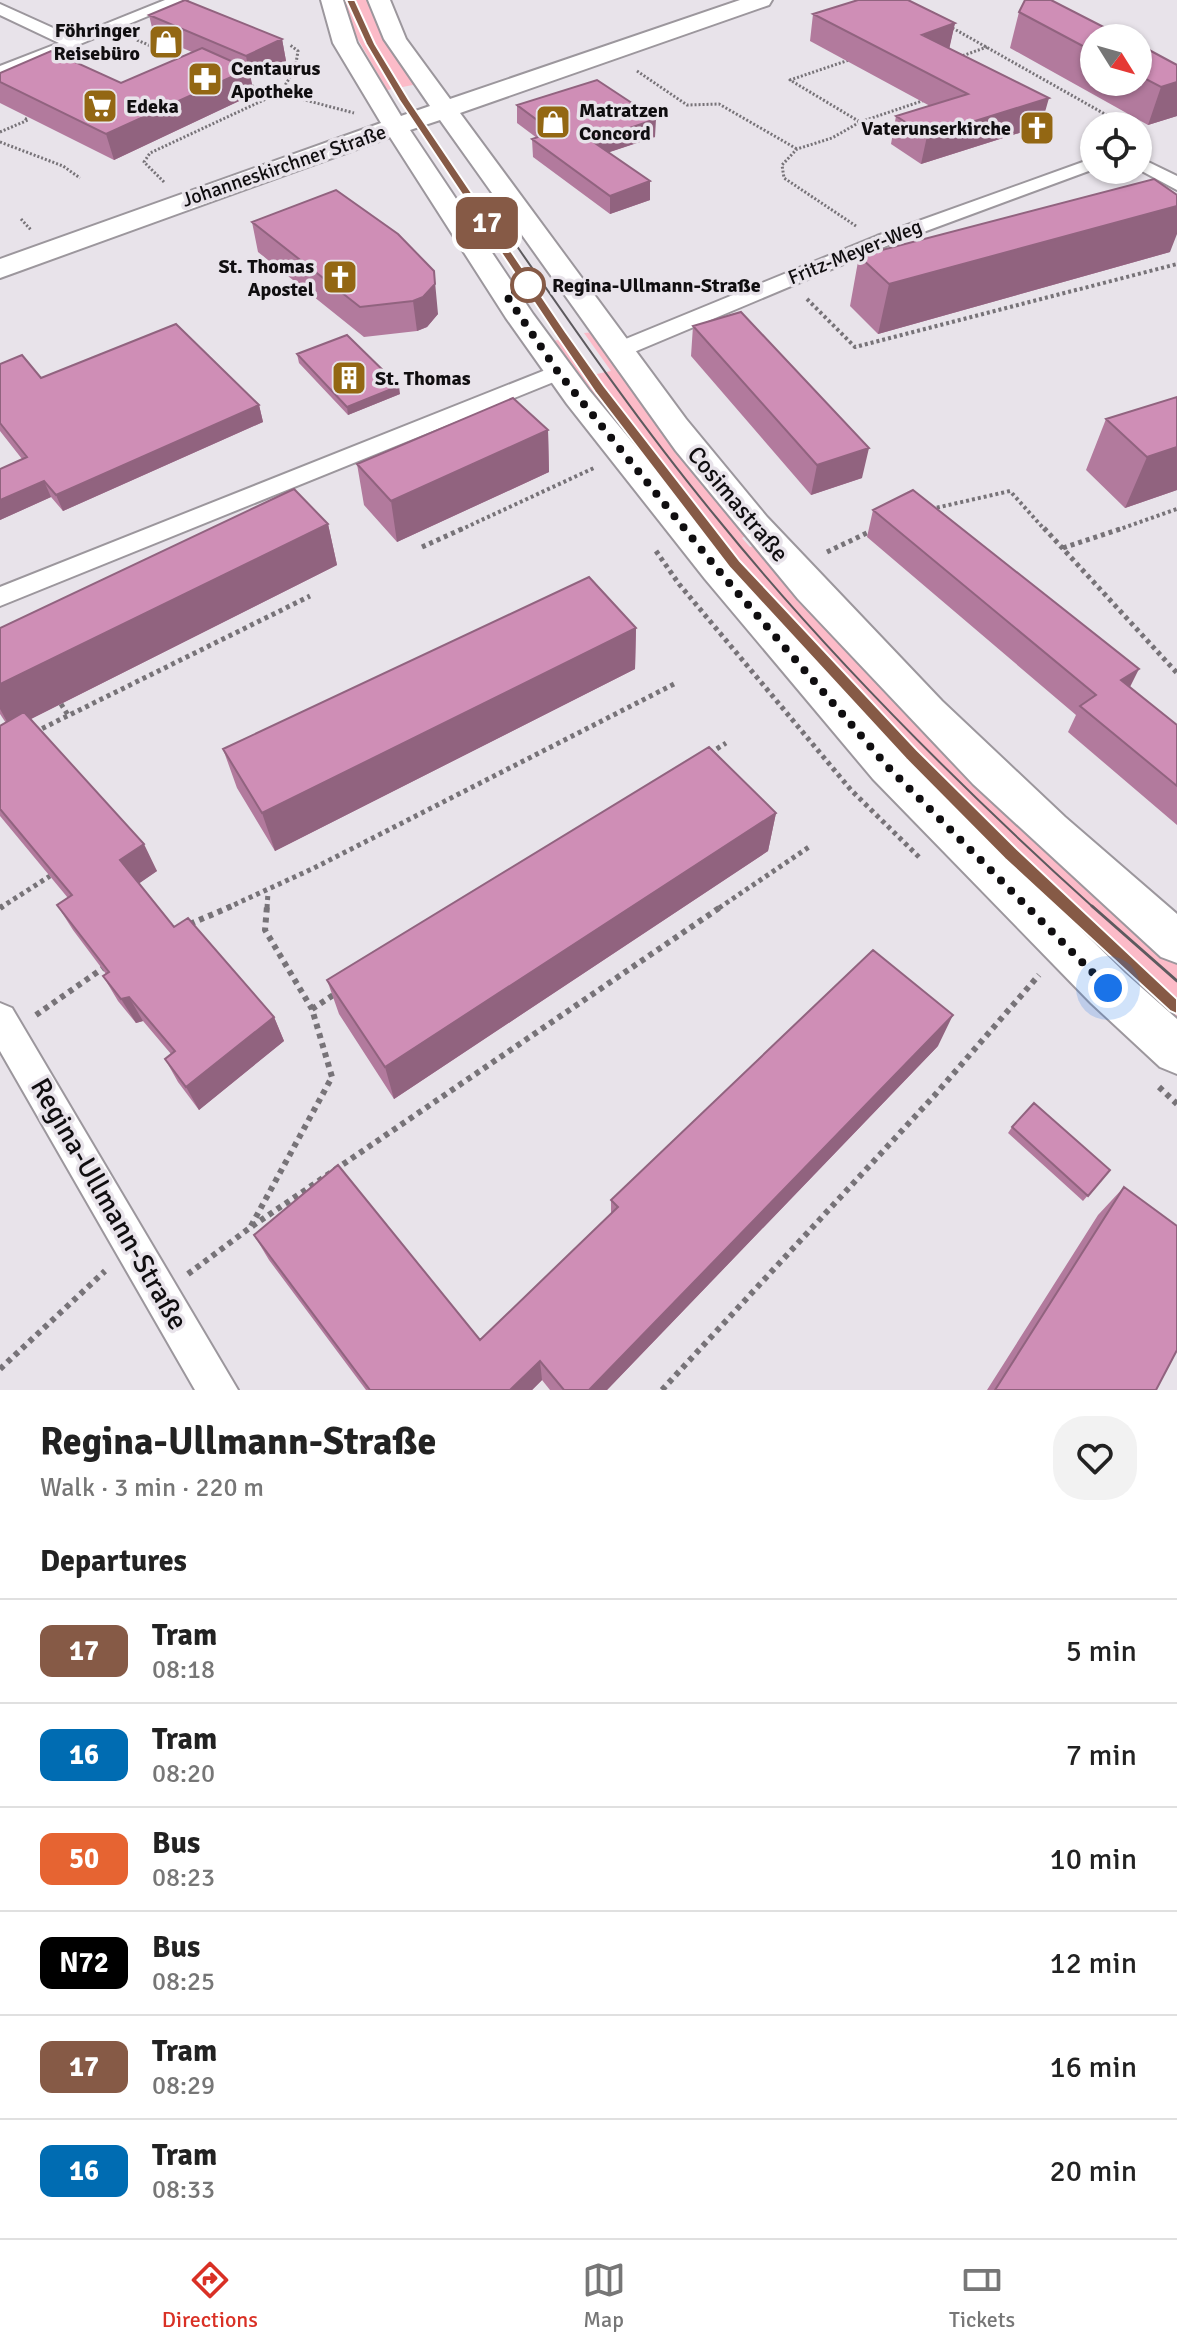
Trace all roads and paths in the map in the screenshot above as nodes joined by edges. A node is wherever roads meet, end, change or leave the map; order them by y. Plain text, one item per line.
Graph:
1 (179, 0) edge
2 (332, 0) edge
3 (379, 0) edge
4 (761, 0) edge
5 (0, 9) edge
6 (937, 20) edge
7 (133, 38) dead end
8 (280, 40) edge
9 (70, 42) junction
10 (290, 45) junction
11 (987, 47) junction
12 (280, 50) edge
13 (860, 55) edge
14 (947, 61) edge
15 (188, 62) edge
16 (0, 72) edge
17 (244, 84) edge
18 (657, 85) dead end
19 (281, 92) junction
20 (936, 96) edge
21 (447, 108) junction
22 (1101, 112) edge
23 (363, 115) dead end
24 (24, 118) edge
25 (860, 122) junction
26 (398, 126) junction
27 (0, 132) edge
28 (0, 142) edge
29 (797, 149) junction
30 (1080, 168) edge
31 (1152, 170) edge
32 (80, 178) dead end
33 (1177, 184) edge
34 (170, 188) dead end
35 (856, 226) dead end
36 (78, 239) junction
37 (0, 261) edge
38 (1177, 264) edge
39 (0, 269) edge
40 (799, 294) dead end
41 (619, 350) junction
42 (558, 372) junction
43 (597, 466) dead end
44 (1177, 509) edge
45 (920, 511) edge
46 (879, 527) edge
47 (422, 547) dead end
48 (1063, 548) junction
49 (827, 552) dead end
50 (310, 596) dead end
51 (0, 597) edge
52 (1177, 673) edge
53 (676, 683) dead end
54 (61, 704) dead end
55 (68, 715) junction
56 (27, 735) edge
57 (726, 743) dead end
58 (699, 760) edge
59 (809, 847) dead end
60 (50, 876) edge
61 (268, 892) junction
62 (0, 908) edge
63 (182, 927) edge
64 (1177, 942) edge
65 (115, 960) edge
66 (1039, 975) dead end
67 (352, 983) edge
68 (312, 1009) junction
69 (5, 1027) edge
70 (1177, 1051) edge
71 (251, 1227) junction
72 (134, 1247) junction
73 (162, 1294) junction
74 (0, 1369) edge
75 (218, 1390) edge
76 (662, 1390) edge

1 - 9 street
2 - 26 main road
3 - 21 main road, Cosimastraße
4 - 21 main road, Johanneskirchner Straße
5 - 9 street
6 - 11 path
7 - 15 path
8 - 10 path
9 - 16 street
10 - 12 path
10 - 19 path
11 - 14 path
11 - 22 path
13 - 25 path
17 - 19 path
18 - 29 path
19 - 23 path
19 - 34 path
20 - 25 path
21 - 26 main road, Johanneskirchner Straße
21 - 41 main road, Cosimastraße
24 - 27 path
25 - 29 path
26 - 36 main road, Johanneskirchner Straße
26 - 42 main road
28 - 32 path
29 - 35 path
30 - 41 street, Fritz-Meyer-Weg
31 - 33 street
36 - 37 main road, Johanneskirchner Straße
36 - 39 main road, Johanneskirchner Straße
38 - 40 path
41 - 64 main road, Cosimastraße
42 - 51 street
42 - 70 main road
43 - 47 path
44 - 48 path
45 - 48 path
46 - 49 path
48 - 52 path
50 - 55 path
53 - 61 path
54 - 55 path
55 - 56 path
57 - 58 path
59 - 71 path
60 - 62 path
61 - 63 path
61 - 68 path
65 - 69 path
66 - 76 path
67 - 68 path
68 - 71 path
69 - 72 street, Regina-Ullmann-Straße
71 - 73 path
72 - 73 street, Regina-Ullmann-Straße
72 - 74 path
73 - 75 street, Regina-Ullmann-Straße

